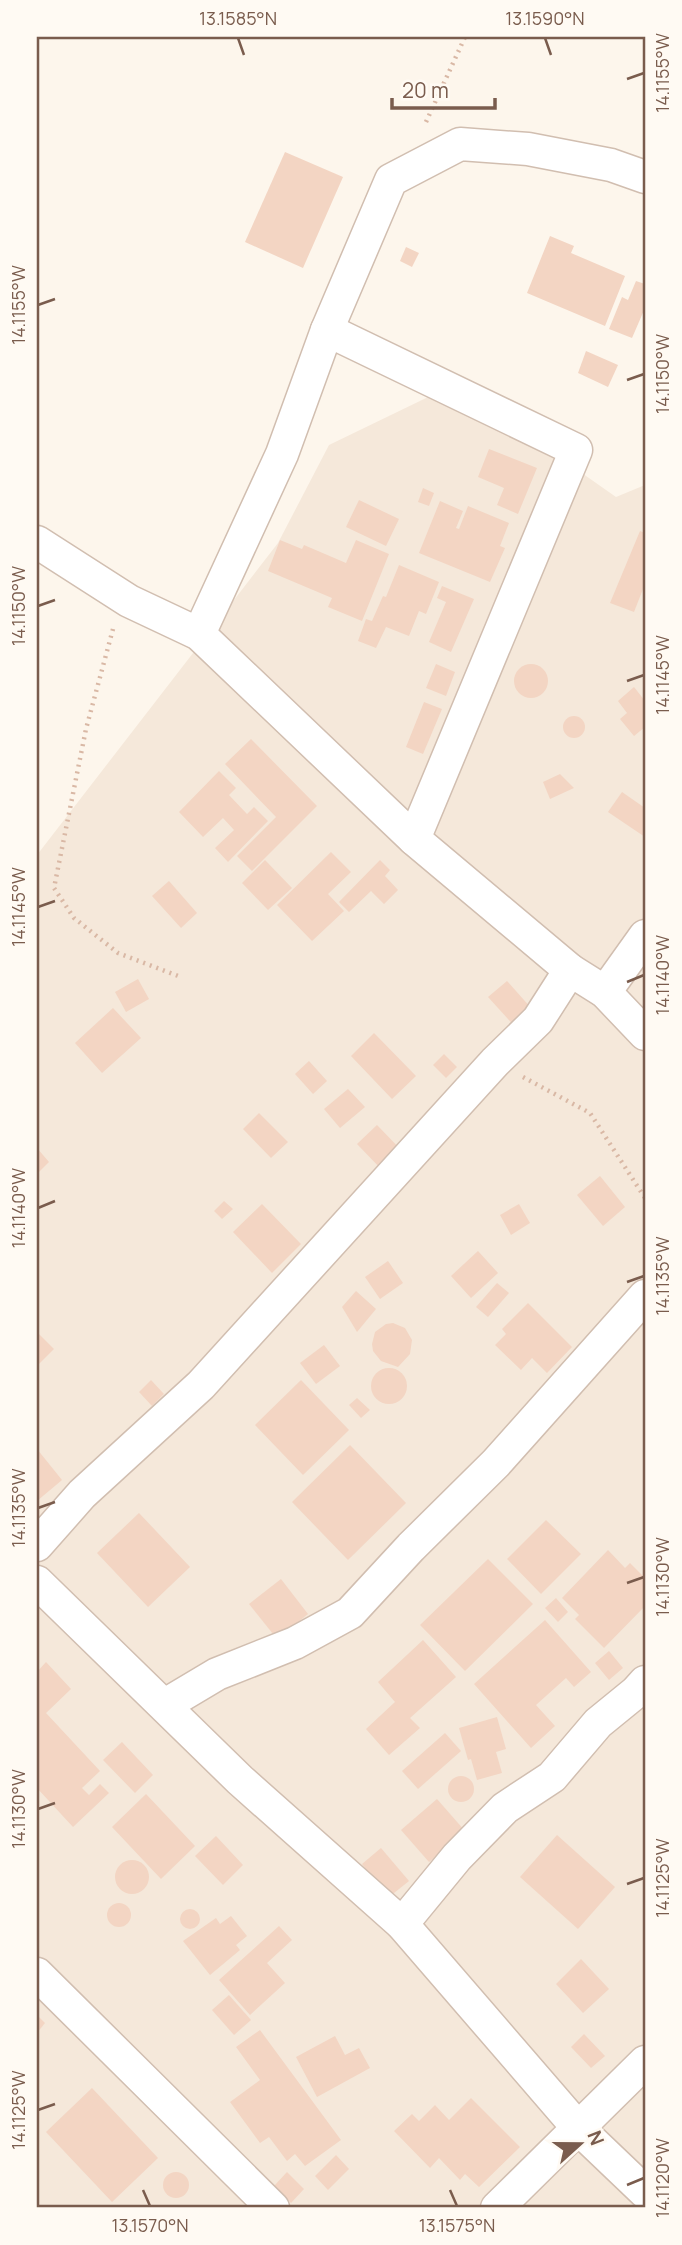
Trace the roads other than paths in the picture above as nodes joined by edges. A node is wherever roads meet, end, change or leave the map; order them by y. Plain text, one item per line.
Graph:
1 (645, 177) edge
2 (327, 330) junction
3 (37, 541) edge
4 (199, 634) junction
5 (414, 839) junction
6 (645, 936) edge
7 (570, 970) junction
8 (605, 992) junction
9 (645, 1034) edge
10 (645, 1296) edge
11 (37, 1545) edge
12 (37, 1582) edge
13 (645, 1682) edge
14 (164, 1705) junction
15 (402, 1924) junction
16 (37, 1974) edge
17 (645, 2062) edge
18 (579, 2129) junction
19 (645, 2192) edge
20 (273, 2208) edge
21 (497, 2208) edge

1 - 2 street
2 - 4 street
2 - 5 street
3 - 4 street
4 - 5 street
5 - 7 street
6 - 8 street
7 - 8 street
7 - 11 street
8 - 9 street
10 - 14 street
12 - 14 street
13 - 15 street
14 - 15 street
15 - 18 street
16 - 20 street
17 - 18 street
18 - 19 street
18 - 21 street

